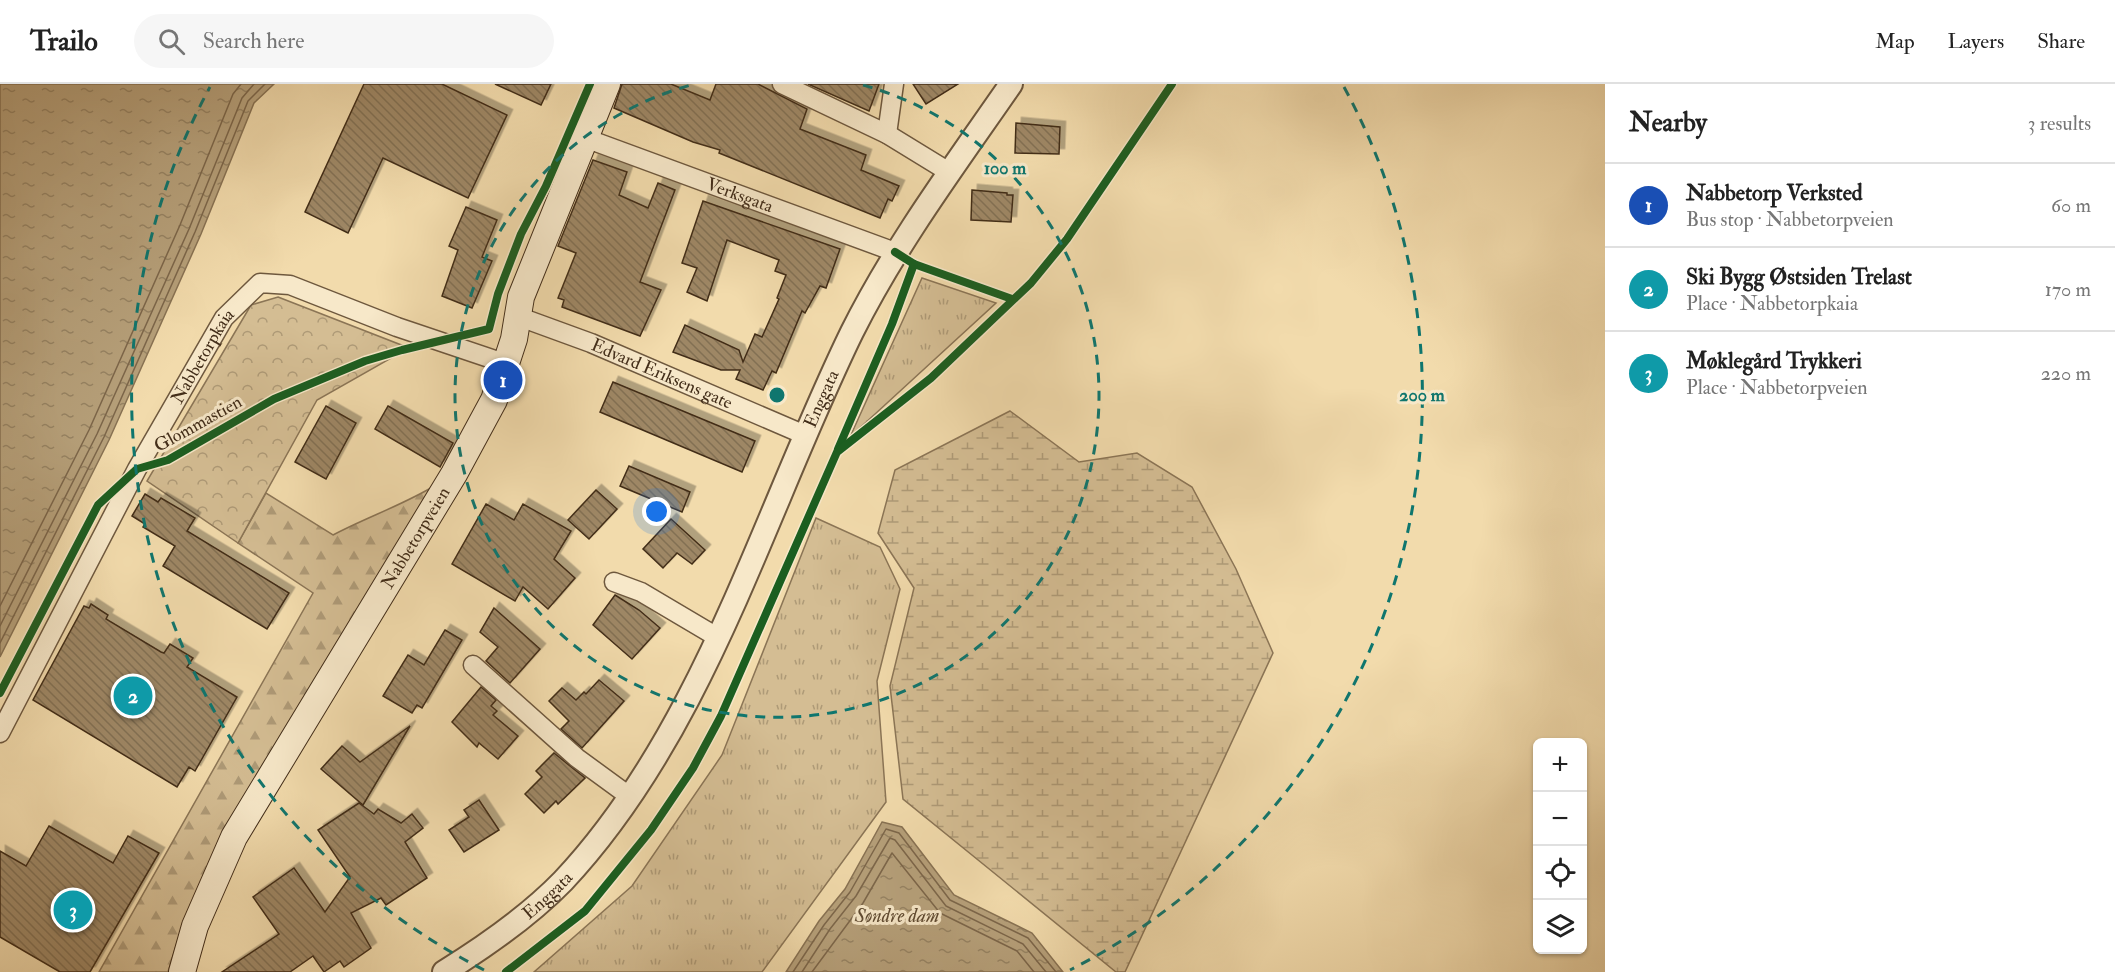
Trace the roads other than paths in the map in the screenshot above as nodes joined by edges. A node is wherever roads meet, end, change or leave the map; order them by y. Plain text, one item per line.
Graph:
1 (608, 84) edge
2 (783, 84) edge
3 (894, 84) edge
4 (1011, 84) edge
5 (887, 134) junction
6 (585, 138) junction
7 (950, 172) junction
8 (895, 252) junction
9 (517, 316) junction
10 (507, 363) junction
11 (805, 435) junction
12 (614, 582) dead end
13 (717, 637) junction
14 (473, 665) dead end
15 (0, 733) edge
16 (629, 796) junction
17 (182, 972) edge
18 (444, 972) edge

1 - 6 main road, Nabbetorpveien
2 - 5 street
3 - 5 street
4 - 7 street, Enggata
5 - 7 street
6 - 8 street, Verksgata
6 - 9 main road, Nabbetorpveien
7 - 8 street, Enggata
8 - 11 street, Enggata
9 - 10 main road, Nabbetorpveien
9 - 11 street, Edvard Eriksens gate
10 - 15 street, Nabbetorpkaia
10 - 17 main road, Nabbetorpveien
11 - 13 street, Enggata
12 - 13 street
13 - 16 street, Enggata
14 - 16 street
16 - 18 street, Enggata

